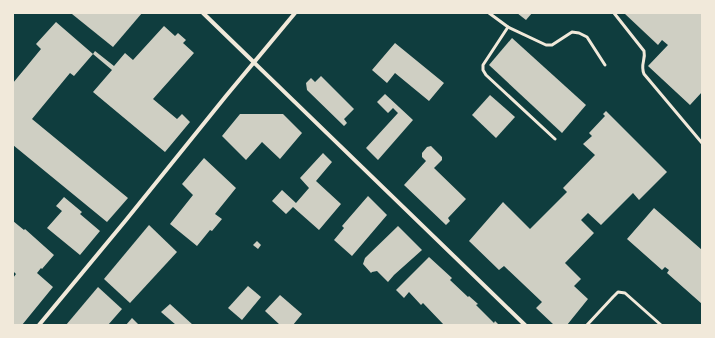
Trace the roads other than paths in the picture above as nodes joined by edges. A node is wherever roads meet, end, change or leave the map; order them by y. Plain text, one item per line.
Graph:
1 (203, 13) edge
2 (295, 13) edge
3 (489, 13) edge
4 (614, 13) edge
5 (508, 27) junction
6 (254, 63) junction
7 (605, 65) dead end
8 (554, 140) dead end
9 (702, 143) edge
10 (40, 325) edge
11 (525, 325) edge
12 (587, 325) edge
13 (661, 325) edge

1 - 6 street
2 - 6 street
3 - 5 lane
4 - 9 lane
5 - 7 lane
5 - 8 lane
6 - 10 street
6 - 11 street
12 - 13 lane

